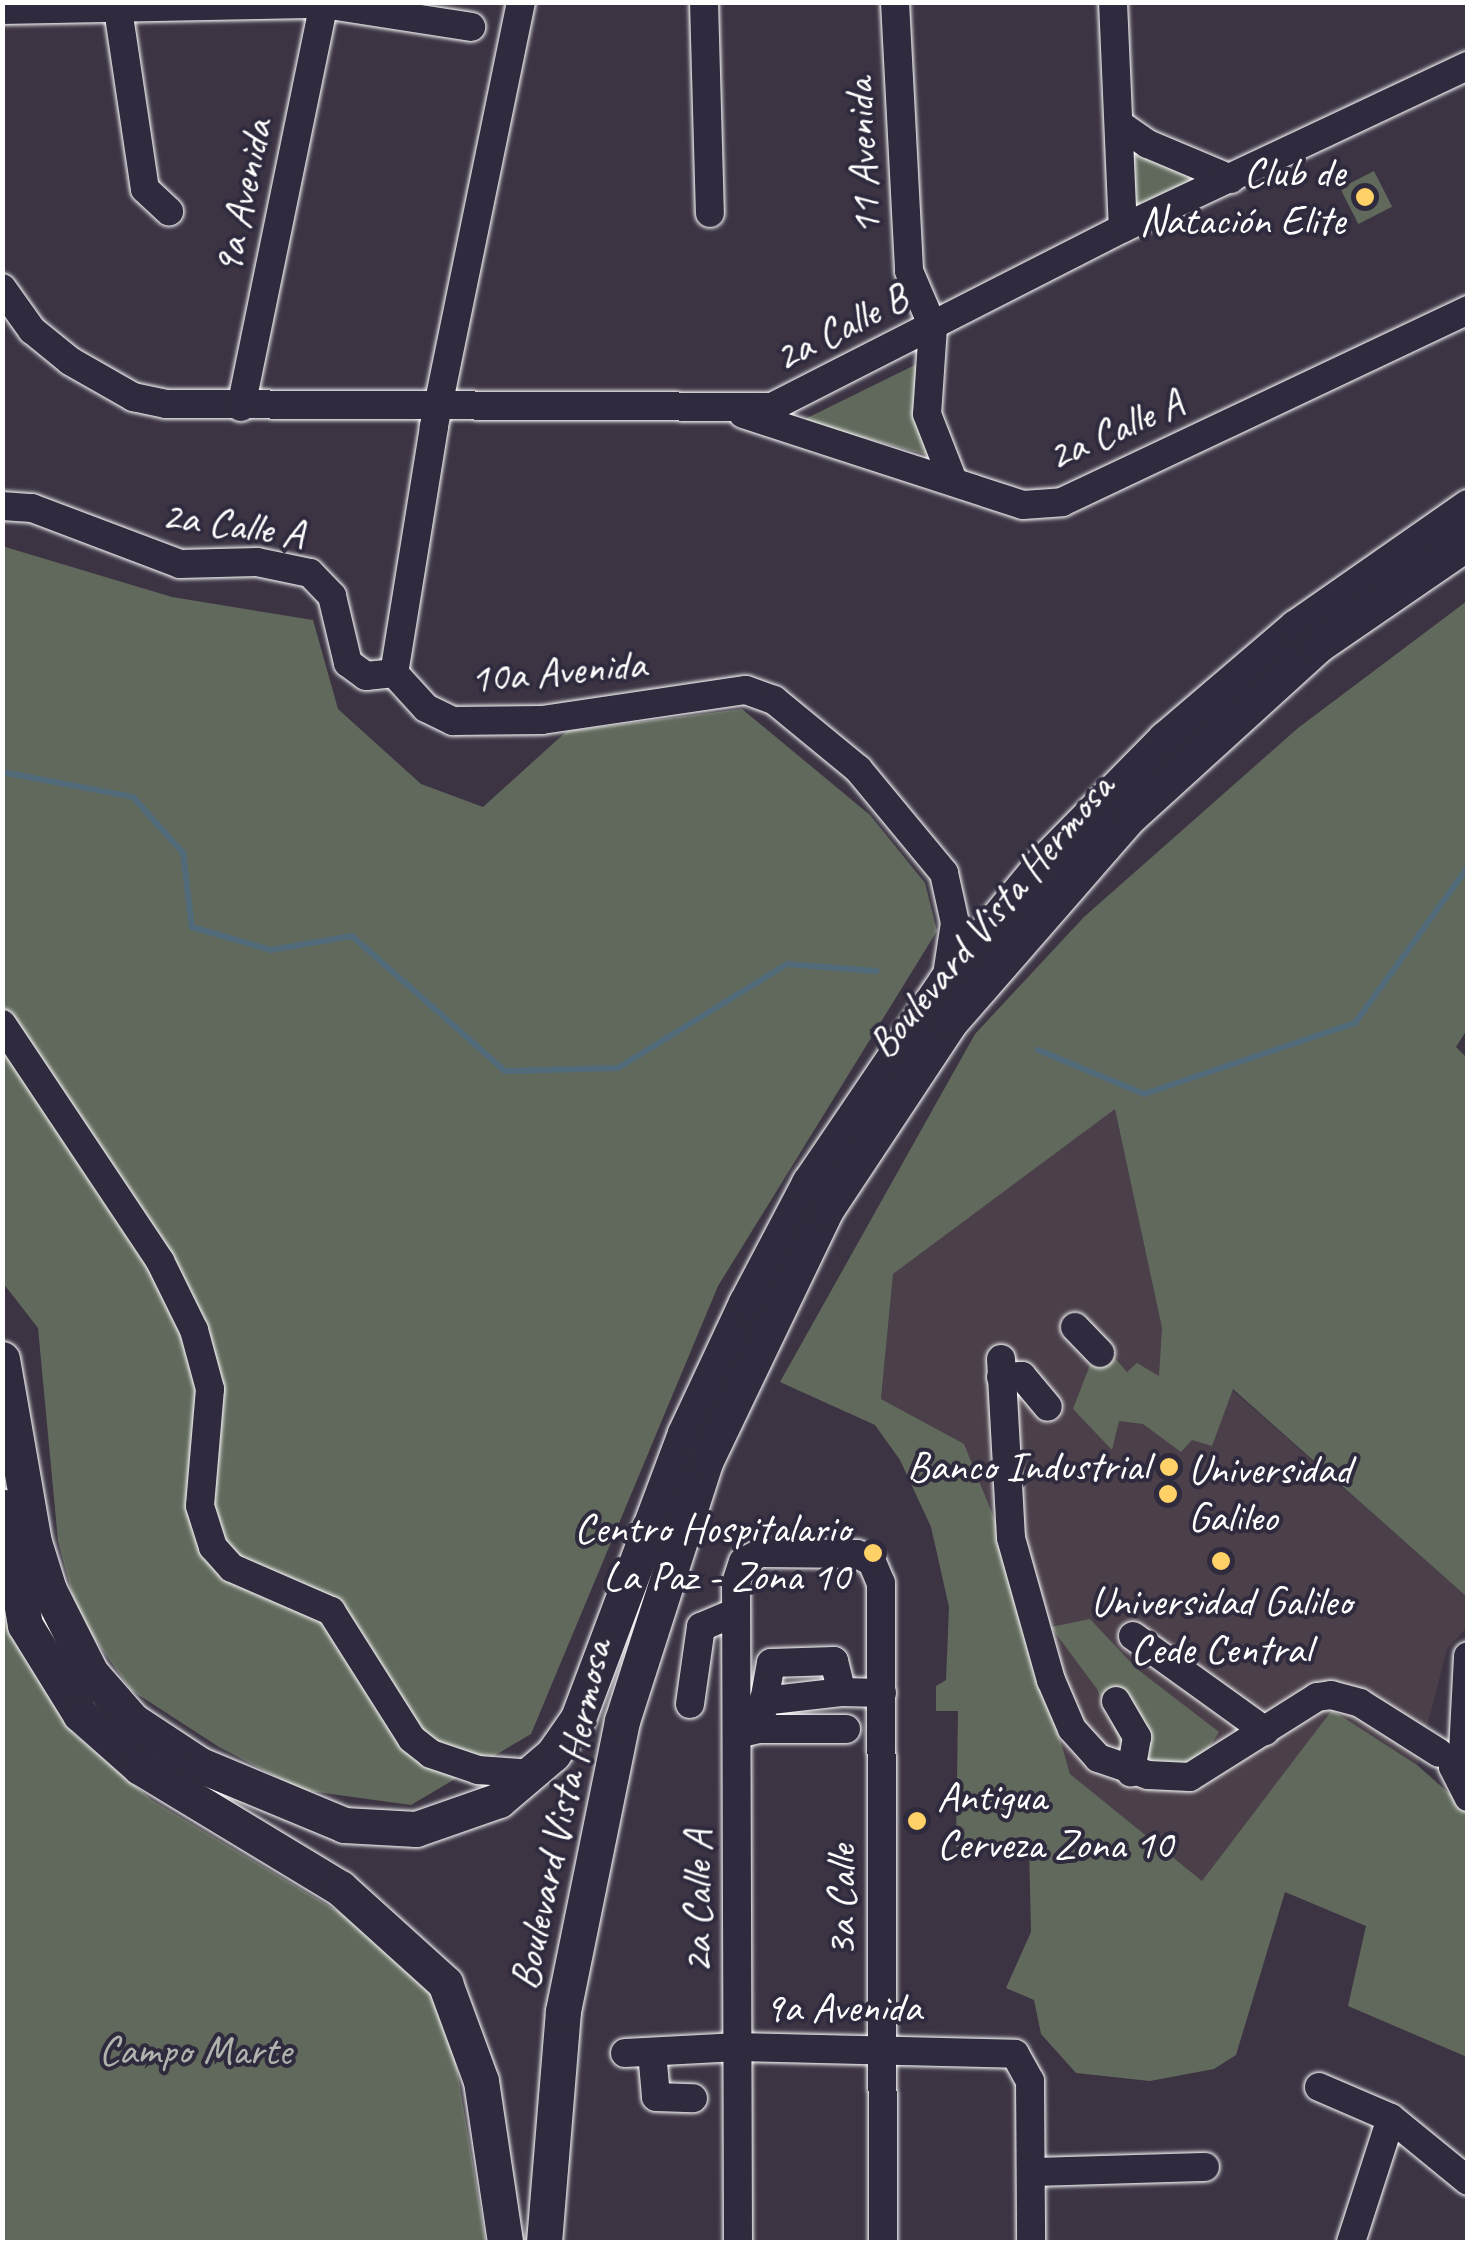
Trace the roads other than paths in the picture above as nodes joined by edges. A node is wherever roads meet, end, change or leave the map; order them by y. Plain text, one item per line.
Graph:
1 (521, 2) edge
2 (704, 2) edge
3 (896, 2) edge
4 (1113, 2) edge
5 (324, 3) edge
6 (118, 9) junction
7 (2, 10) edge
8 (471, 27) dead end
9 (1468, 66) edge
10 (1118, 124) junction
11 (1231, 179) junction
12 (168, 210) dead end
13 (710, 213) dead end
14 (1123, 228) junction
15 (2, 288) edge
16 (1468, 310) edge
17 (933, 327) junction
18 (723, 407) junction
19 (241, 408) junction
20 (438, 408) junction
21 (952, 478) junction
22 (2, 506) edge
23 (1468, 507) edge
24 (1468, 542) edge
25 (394, 673) junction
26 (946, 980) junction
27 (2, 1024) edge
28 (1075, 1327) dead end
29 (1100, 1353) dead end
30 (2, 1359) edge
31 (1048, 1407) dead end
32 (2, 1484) edge
33 (739, 1572) joint
34 (736, 1612) junction
35 (1133, 1636) dead end
36 (1468, 1656) edge
37 (882, 1694) junction
38 (1116, 1701) dead end
39 (690, 1704) dead end
40 (753, 1721) junction
41 (846, 1729) dead end
42 (1265, 1731) junction
43 (1457, 1752) edge
44 (1131, 1772) junction
45 (534, 1774) junction
46 (1468, 1796) edge
47 (738, 2047) junction
48 (882, 2048) junction
49 (1320, 2087) dead end
50 (693, 2098) dead end
51 (1391, 2118) junction
52 (550, 2152) junction
53 (1206, 2167) dead end
54 (1032, 2172) junction
55 (1467, 2180) edge
56 (505, 2242) edge
57 (544, 2242) edge
58 (563, 2242) edge
59 (738, 2242) edge
60 (883, 2242) edge
61 (1032, 2242) edge
62 (1351, 2242) edge

1 - 20 street
2 - 13 street
3 - 17 street, 11 Avenida
4 - 10 street
5 - 6 street
5 - 8 street
5 - 19 street, 9a Avenida
6 - 7 street
6 - 12 street
9 - 11 street, 2a Calle B
10 - 11 street
10 - 14 street
11 - 14 street, 2a Calle B
14 - 17 street, 2a Calle B
15 - 19 street, 2a Calle B
16 - 21 street, 2a Calle A
17 - 18 street, 2a Calle B
17 - 21 street, 11 Avenida
18 - 20 street, 2a Calle B
18 - 21 street, 2a Calle A
19 - 20 street, 2a Calle B
20 - 25 street
22 - 25 street, 2a Calle A
23 - 26 main road, Boulevard Vista Hermosa
24 - 52 main road, Boulevard Vista Hermosa
25 - 26 street, 10a Avenida
26 - 45 main road, Boulevard Vista Hermosa
27 - 45 street
28 - 29 street
30 - 45 main road, Boulevard Vista Hermosa
31 - 44 street
32 - 56 main road
33 - 34 street, 2a Calle A
33 - 37 street, 3a Calle
34 - 39 street
34 - 40 street, 2a Calle A
35 - 42 street
36 - 43 street
37 - 40 street
37 - 48 street, 3a Calle
38 - 44 street
40 - 41 street
40 - 47 street, 2a Calle A
42 - 43 street
42 - 44 street
43 - 46 street
47 - 48 street, 9a Avenida
47 - 50 street, 9a Avenida
47 - 59 street, 2a Calle A
48 - 54 street, 9a Avenida
48 - 60 street, 3a Calle
49 - 51 street
51 - 55 street
51 - 62 street
52 - 57 main road
52 - 58 main road
53 - 54 street
54 - 61 street

